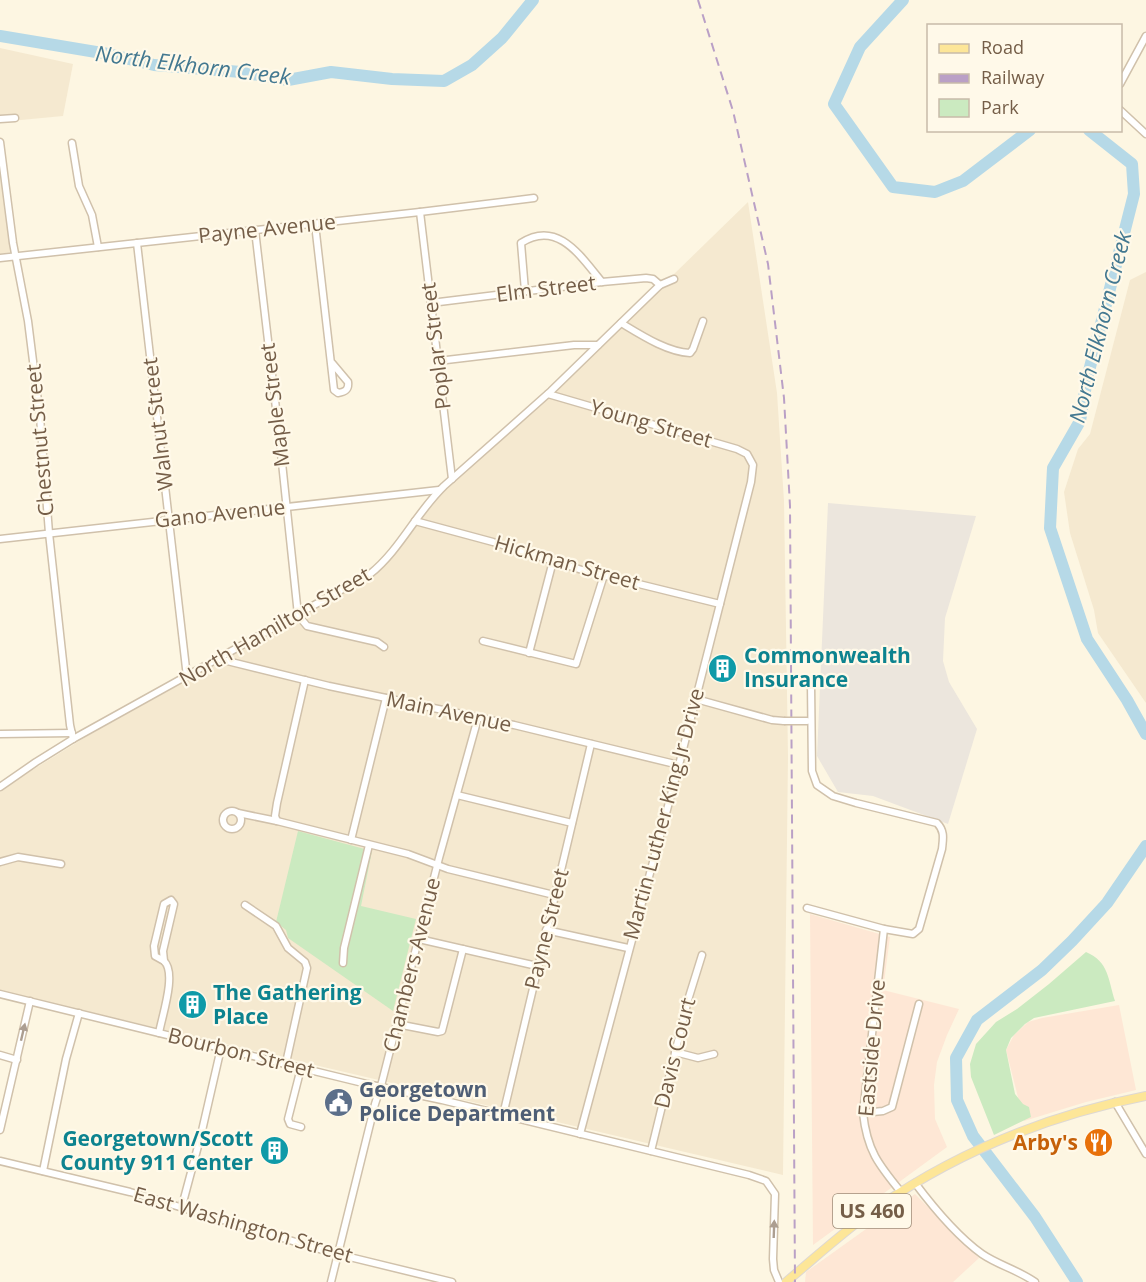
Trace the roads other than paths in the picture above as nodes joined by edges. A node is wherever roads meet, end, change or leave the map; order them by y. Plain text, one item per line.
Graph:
1 (1146, 36) edge
2 (1122, 80) edge
3 (1122, 112) edge
4 (15, 118) dead end
5 (0, 119) edge
6 (1146, 134) edge
7 (0, 142) edge
8 (72, 143) dead end
9 (534, 198) dead end
10 (420, 212) junction
11 (315, 224) junction
12 (255, 230) junction
13 (137, 243) junction
14 (98, 247) junction
15 (16, 256) junction
16 (0, 258) edge
17 (674, 279) dead end
18 (602, 282) junction
19 (660, 285) junction
20 (525, 291) junction
21 (431, 303) junction
22 (703, 321) dead end
23 (621, 323) junction
24 (598, 345) junction
25 (438, 361) junction
26 (332, 363) junction
27 (548, 394) junction
28 (751, 459) joint
29 (452, 479) junction
30 (439, 490) junction
31 (286, 507) junction
32 (169, 520) junction
33 (415, 521) junction
34 (49, 533) junction
35 (0, 539) edge
36 (553, 561) junction
37 (604, 575) junction
38 (720, 604) junction
39 (298, 615) junction
40 (483, 640) dead end
41 (384, 647) dead end
42 (529, 653) junction
43 (219, 659) junction
44 (187, 677) junction
45 (305, 680) junction
46 (811, 683) dead end
47 (386, 698) junction
48 (696, 699) junction
49 (478, 718) junction
50 (809, 721) junction
51 (0, 734) edge
52 (72, 736) junction
53 (591, 744) junction
54 (679, 765) junction
55 (0, 787) edge
56 (457, 795) junction
57 (238, 813) dead end
58 (277, 821) junction
59 (572, 823) junction
60 (351, 840) junction
61 (369, 845) junction
62 (0, 862) edge
63 (61, 864) dead end
64 (438, 864) junction
65 (554, 895) junction
66 (245, 905) dead end
67 (807, 908) dead end
68 (884, 929) junction
69 (546, 930) junction
70 (419, 939) junction
71 (628, 948) junction
72 (463, 949) junction
73 (702, 956) dead end
74 (164, 961) junction
75 (343, 963) dead end
76 (537, 966) junction
77 (0, 994) edge
78 (30, 1001) junction
79 (920, 1004) dead end
80 (79, 1013) junction
81 (397, 1024) junction
82 (159, 1033) junction
83 (221, 1048) junction
84 (675, 1052) junction
85 (714, 1054) dead end
86 (0, 1055) edge
87 (17, 1060) junction
88 (286, 1064) junction
89 (301, 1068) junction
90 (380, 1087) junction
91 (1146, 1096) edge
92 (1115, 1102) junction
93 (863, 1113) junction
94 (503, 1115) junction
95 (302, 1127) dead end
96 (0, 1130) edge
97 (580, 1134) junction
98 (651, 1151) junction
99 (1146, 1154) edge
100 (0, 1161) edge
101 (43, 1171) junction
102 (915, 1183) junction
103 (901, 1192) junction
104 (182, 1206) junction
105 (338, 1254) junction
106 (331, 1282) edge
107 (452, 1282) edge
108 (779, 1282) edge
109 (786, 1282) edge
110 (1035, 1282) edge

1 - 2 street
3 - 6 street
4 - 5 street
7 - 15 street, Chestnut Street
8 - 14 street
9 - 10 street, Payne Avenue
10 - 11 street, Payne Avenue
10 - 21 street, Poplar Street
11 - 12 street, Payne Avenue
11 - 26 street
12 - 13 street, Payne Avenue
12 - 31 street, Maple Street
13 - 14 street, Payne Avenue
13 - 32 street, Walnut Street
14 - 15 street, Payne Avenue
15 - 16 street, Payne Avenue
15 - 34 street, Chestnut Street
17 - 19 street, North Hamilton Street
18 - 19 street, Elm Street
18 - 20 street, Elm Street
18 - 20 street
19 - 23 street, North Hamilton Street
20 - 21 street, Elm Street
21 - 25 street, Poplar Street
22 - 23 street
23 - 24 street, North Hamilton Street
24 - 25 street
24 - 27 street, North Hamilton Street
25 - 29 street, Poplar Street
26 - 26 street
27 - 28 street, Young Street
27 - 29 street, North Hamilton Street
28 - 38 street, Martin Luther King Jr Drive
29 - 30 street, North Hamilton Street
30 - 31 street, Gano Avenue
30 - 33 street, North Hamilton Street
31 - 32 street, Gano Avenue
31 - 39 street, Maple Street
32 - 34 street, Gano Avenue
32 - 44 street, Walnut Street
33 - 36 street, Hickman Street
33 - 39 street, North Hamilton Street
34 - 35 street, Gano Avenue
34 - 52 street, Chestnut Street
36 - 37 street, Hickman Street
36 - 42 street
37 - 38 street, Hickman Street
37 - 42 street
38 - 48 street, Martin Luther King Jr Drive
39 - 41 street
39 - 43 street, North Hamilton Street
40 - 42 street
43 - 44 street, North Hamilton Street
43 - 45 street, Main Avenue
44 - 52 street, North Hamilton Street
45 - 47 street, Main Avenue
45 - 58 street
46 - 50 street
47 - 49 street, Main Avenue
47 - 60 street
48 - 50 street, bridge
48 - 54 street, Martin Luther King Jr Drive
49 - 53 street, Main Avenue
49 - 56 street, Chambers Avenue
50 - 68 street
51 - 52 street
52 - 55 street, North Hamilton Street
53 - 54 street, Main Avenue
53 - 59 street, Payne Street
54 - 71 street, Martin Luther King Jr Drive
56 - 59 street
56 - 64 street, Chambers Avenue
57 - 58 street
58 - 60 street
59 - 65 street, Payne Street
60 - 61 street
61 - 64 street
61 - 75 street
62 - 63 street
64 - 65 street
64 - 70 street, Chambers Avenue
65 - 69 street, Payne Street
66 - 88 street
67 - 68 street
68 - 93 street, Eastside Drive
69 - 71 street
69 - 76 street, Payne Street
70 - 72 street
70 - 81 street, Chambers Avenue
71 - 97 street, Martin Luther King Jr Drive
72 - 76 street
72 - 81 street
73 - 84 street, Davis Court
74 - 74 street
74 - 82 street
76 - 94 street, Payne Street
77 - 78 street, Bourbon Street
78 - 80 street, Bourbon Street
87 -> 78 street
79 - 93 street
80 - 82 street, Bourbon Street
80 - 101 street
81 - 90 street, Chambers Avenue
82 - 83 street, Bourbon Street
83 - 88 street, Bourbon Street
83 - 104 street
84 - 85 street
84 - 98 street, Davis Court
86 - 87 street
87 - 96 street
88 - 89 street, Bourbon Street
89 - 90 street, Bourbon Street
89 - 95 street
90 - 94 street, Bourbon Street
90 - 105 street, Chambers Avenue
91 - 92 main road, US 460
92 - 99 street
92 - 102 main road, US 460
93 - 103 street, Eastside Drive
94 - 97 street, Bourbon Street
97 - 98 street, Bourbon Street
108 -> 98 street, Bourbon Street
100 - 101 street, East Washington Street
101 - 104 street, East Washington Street
102 - 103 main road, US 460
102 - 110 street
103 - 109 main road, US 460
104 - 105 street, East Washington Street
105 - 106 street, Chambers Avenue
105 - 107 street, East Washington Street

